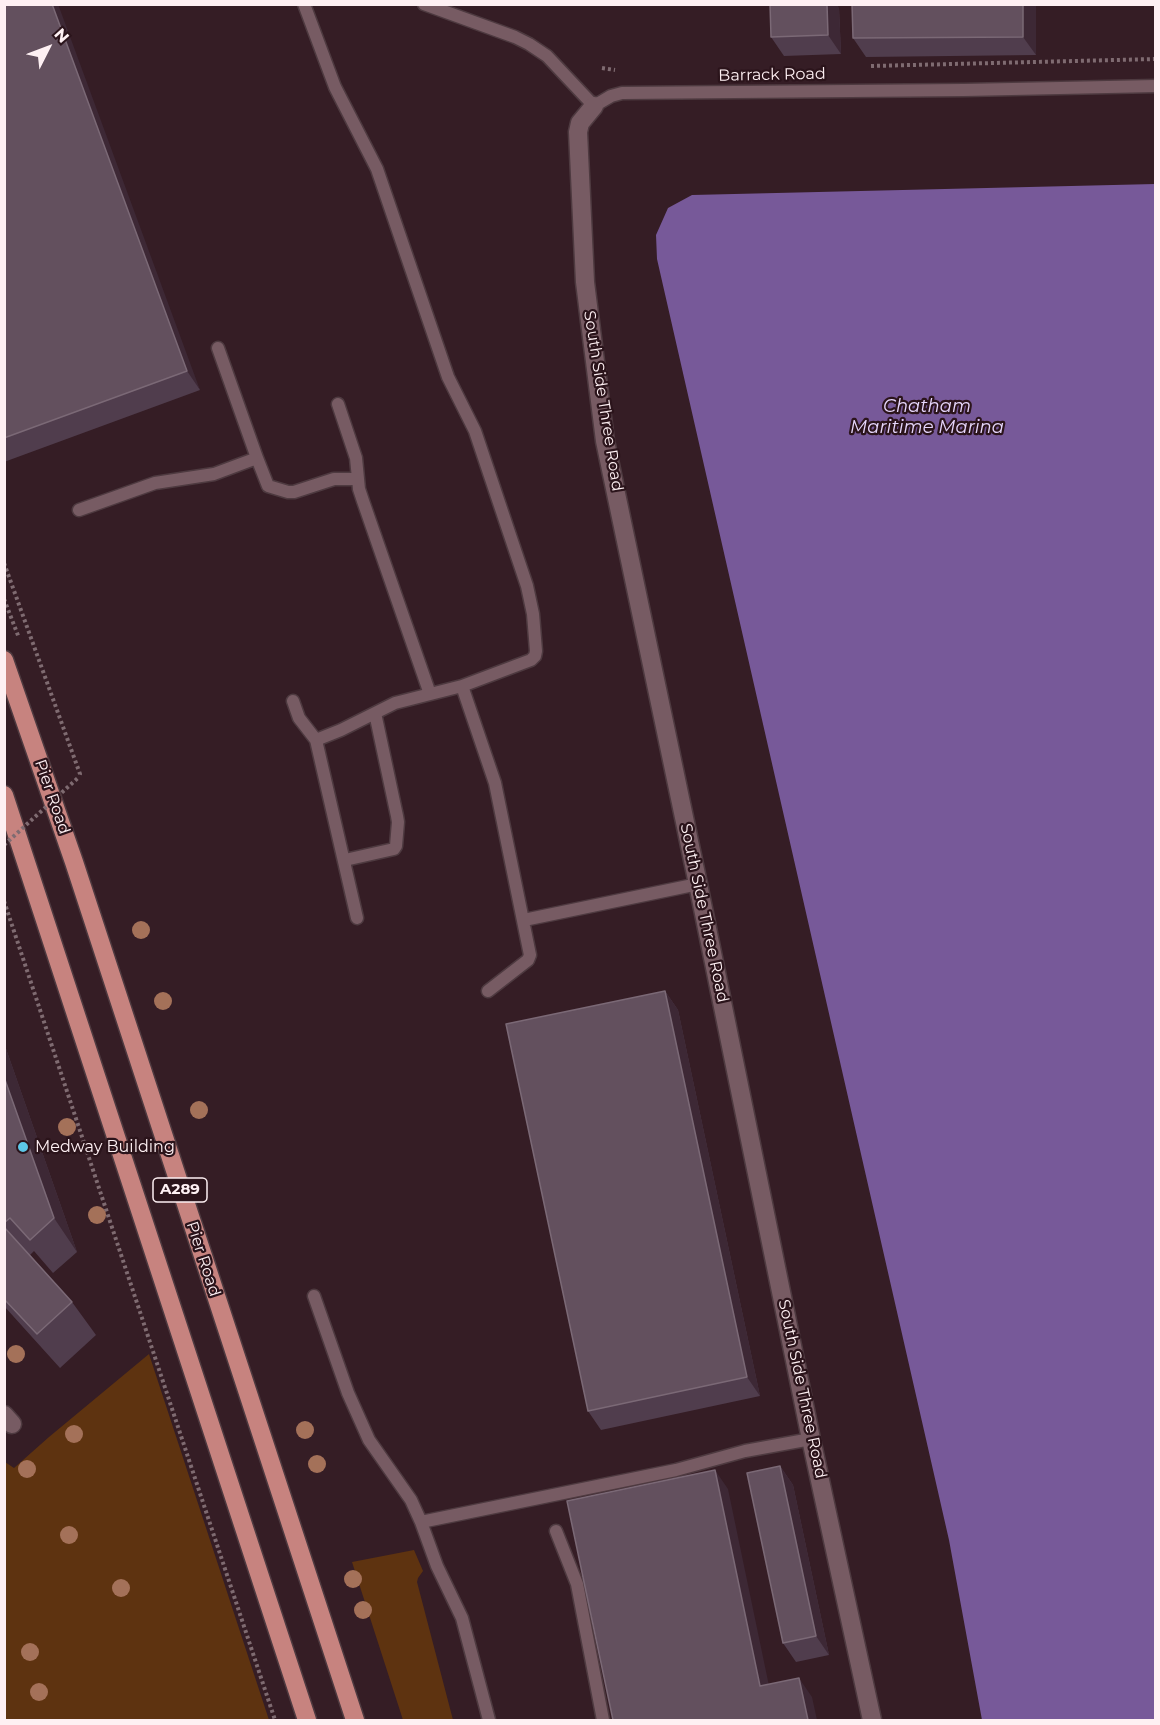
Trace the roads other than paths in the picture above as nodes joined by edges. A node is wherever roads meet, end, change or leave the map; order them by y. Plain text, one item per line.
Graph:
1 (304, 4) edge
2 (424, 4) edge
3 (1155, 86) edge
4 (594, 106) junction
5 (218, 348) dead end
6 (338, 404) dead end
7 (257, 458) junction
8 (358, 479) junction
9 (79, 510) dead end
10 (4, 660) edge
11 (462, 686) junction
12 (430, 694) junction
13 (293, 701) dead end
14 (375, 713) junction
15 (316, 740) junction
16 (4, 795) edge
17 (345, 860) junction
18 (698, 884) junction
19 (357, 918) dead end
20 (524, 920) junction
21 (488, 991) dead end
22 (314, 1296) dead end
23 (812, 1439) junction
24 (421, 1521) junction
25 (555, 1531) dead end
26 (307, 1720) edge
27 (355, 1720) edge
28 (489, 1720) edge
29 (603, 1720) edge
30 (872, 1720) edge

1 - 11 lane
2 - 4 lane
3 - 4 lane, Barrack Road
4 - 18 street, South Side Three Road
5 - 7 lane
6 - 8 lane
7 - 8 lane
7 - 9 lane
8 - 12 lane
10 - 27 main road, Pier Road / A289
11 - 12 lane
11 - 20 lane
12 - 14 lane
13 - 15 lane
14 - 15 lane
14 - 17 lane
15 - 17 lane
16 - 26 main road, A289
17 - 19 lane
18 - 20 lane
18 - 23 street, South Side Three Road
20 - 21 lane
22 - 24 lane
23 - 24 lane
23 - 30 street, South Side Three Road
24 - 28 lane
25 - 29 lane

